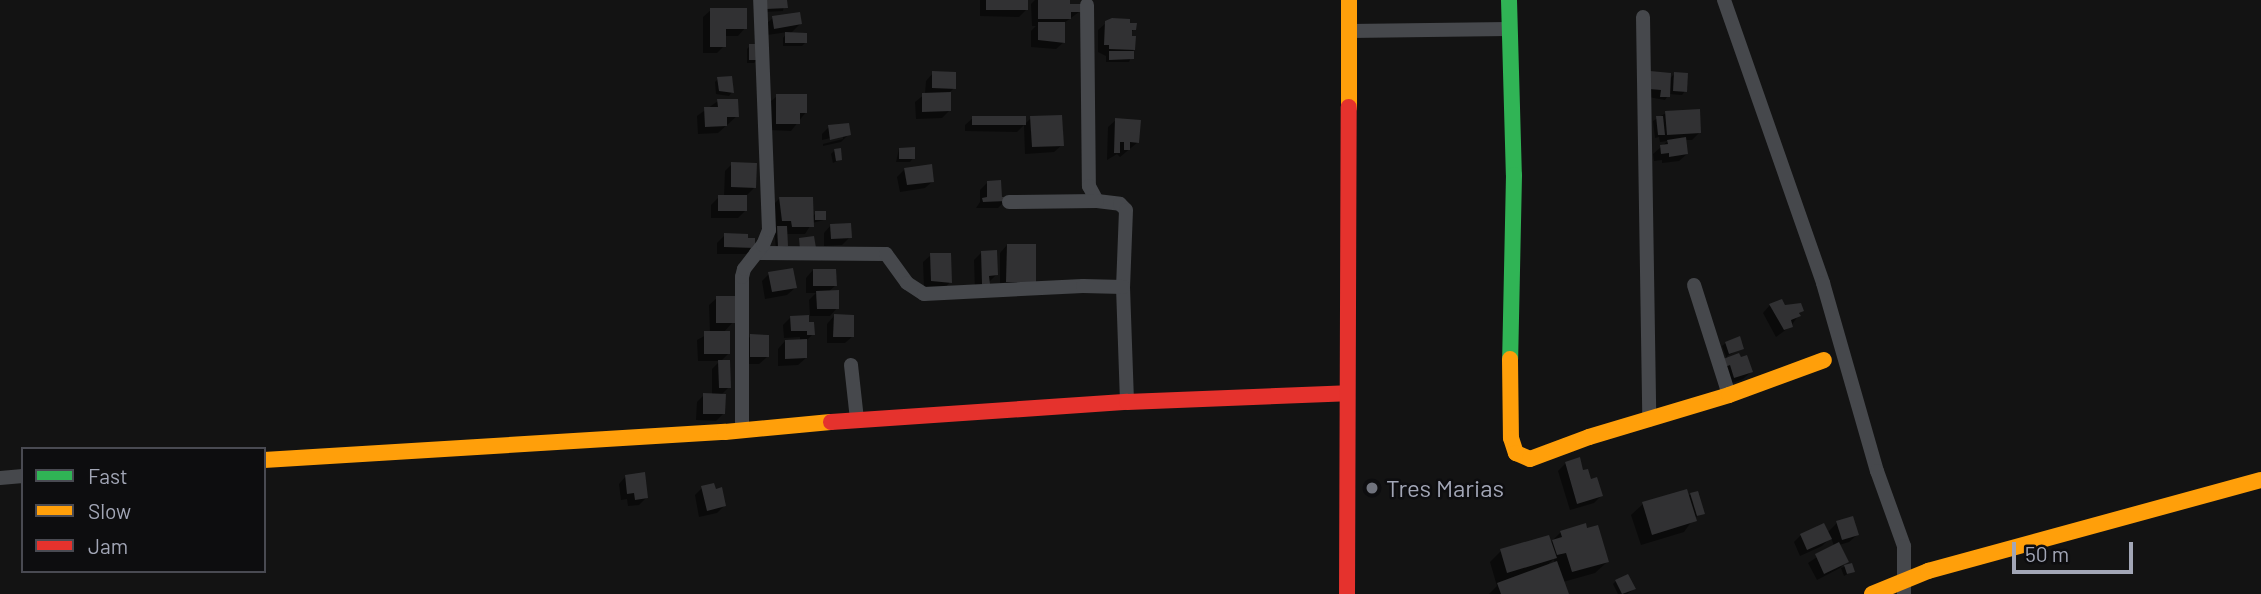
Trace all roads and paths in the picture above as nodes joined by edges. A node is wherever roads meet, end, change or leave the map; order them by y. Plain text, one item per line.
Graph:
1 (760, 0) edge
2 (1349, 0) edge
3 (1509, 0) edge
4 (1724, 0) edge
5 (1087, 5) dead end
6 (1643, 17) dead end
7 (1508, 29) junction
8 (1350, 32) junction
9 (1097, 201) junction
10 (1009, 202) dead end
11 (757, 253) junction
12 (1694, 285) dead end
13 (1123, 287) junction
14 (1824, 360) dead end
15 (851, 365) dead end
16 (1347, 393) junction
17 (1729, 395) junction
18 (1127, 402) junction
19 (857, 419) junction
20 (1649, 420) junction
21 (742, 431) junction
22 (266, 460) edge
23 (21, 476) edge
24 (0, 478) edge
25 (2261, 480) edge
26 (1904, 587) edge
27 (1347, 594) edge
28 (1872, 594) edge

1 - 11 street
2 - 8 street
3 - 7 street
4 - 26 street
5 - 9 street
6 - 20 street
7 - 8 street
7 - 20 street
8 - 16 street
9 - 10 street
9 - 13 street
11 - 13 street
11 - 21 street
12 - 17 street
13 - 18 street
14 - 17 street
15 - 19 street
16 - 18 street
16 - 27 street
17 - 20 street
18 - 19 street
19 - 21 street
21 - 22 street
23 - 24 street
25 - 26 street
26 - 28 street

